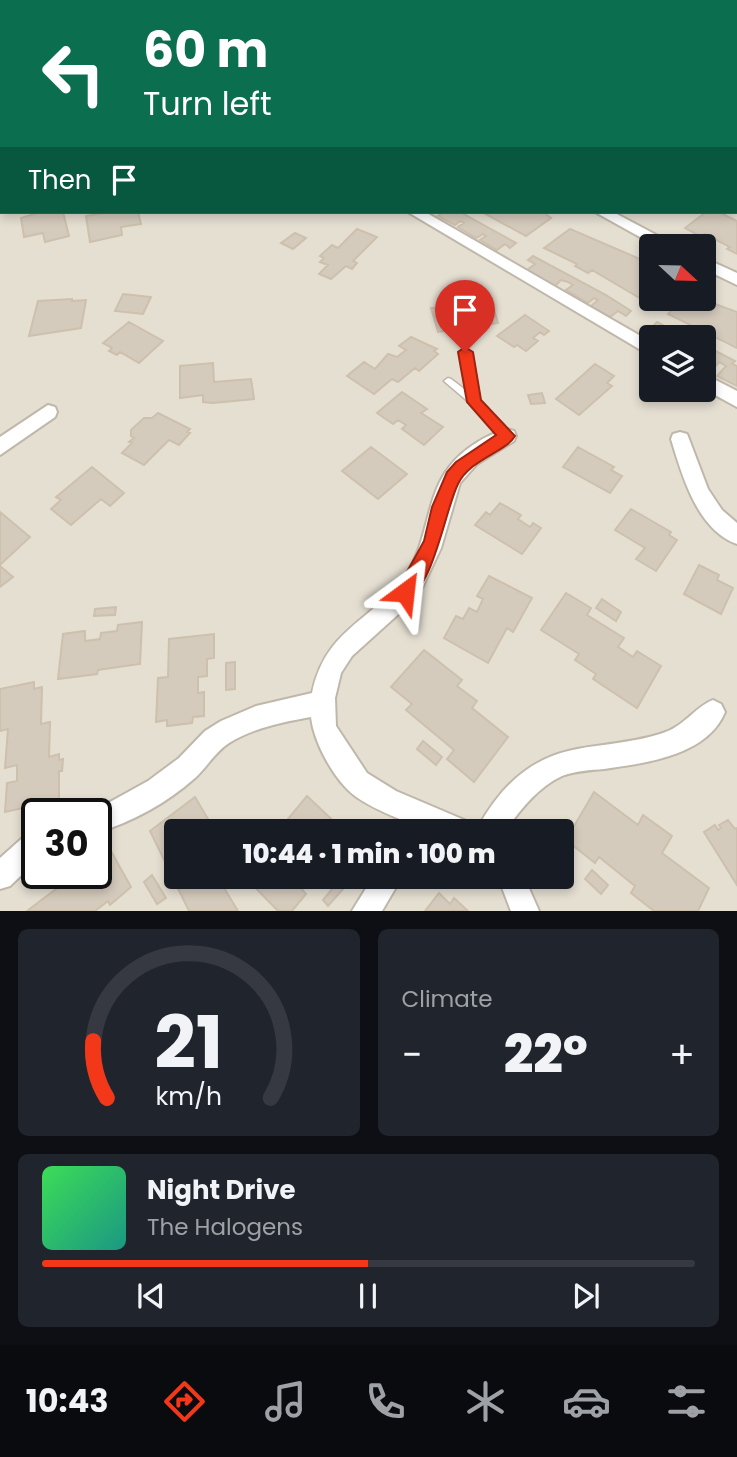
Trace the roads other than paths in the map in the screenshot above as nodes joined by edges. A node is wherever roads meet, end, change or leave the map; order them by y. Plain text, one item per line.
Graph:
1 (418, 214) edge
2 (606, 214) edge
3 (645, 234) edge
4 (716, 270) edge
5 (737, 281) edge
6 (639, 343) edge
7 (465, 352) dead end
8 (448, 381) dead end
9 (716, 388) edge
10 (737, 400) edge
11 (474, 402) junction
12 (48, 412) dead end
13 (507, 436) joint
14 (680, 439) dead end
15 (0, 447) edge
16 (737, 535) edge
17 (325, 702) junction
18 (713, 712) dead end
19 (112, 812) edge
20 (412, 819) edge
21 (499, 819) edge
22 (21, 857) edge
23 (0, 876) edge
24 (381, 889) edge
25 (516, 889) edge
26 (366, 911) edge
27 (525, 911) edge

1 - 6 street
2 - 3 street
4 - 5 street
7 - 11 lane
8 - 11 lane
9 - 10 street
11 - 13 lane
12 - 15 street
13 - 17 street
14 - 16 street
17 - 19 street
17 - 20 street
18 - 21 street
22 - 23 street
24 - 26 street
25 - 27 street

